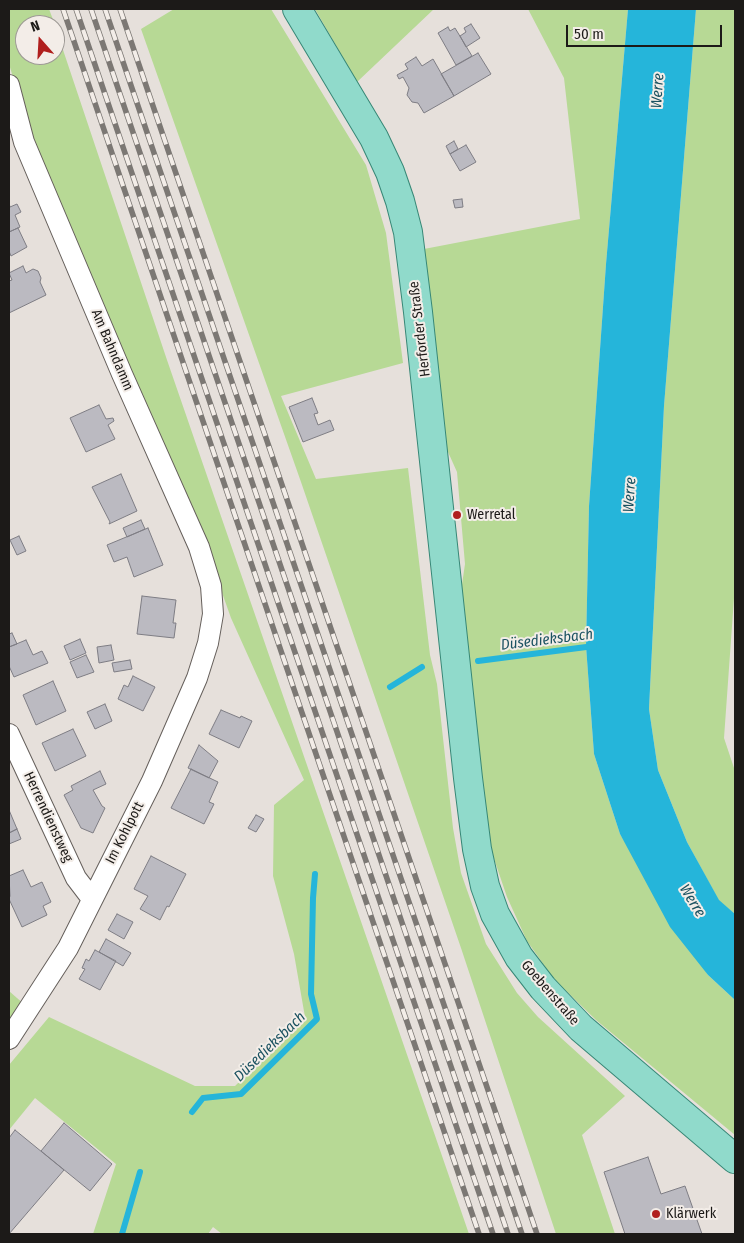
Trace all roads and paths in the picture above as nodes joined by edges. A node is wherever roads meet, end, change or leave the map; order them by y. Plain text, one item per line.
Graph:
1 (297, 9) edge
2 (9, 85) edge
3 (213, 614) joint
4 (457, 675) joint
5 (9, 734) edge
6 (92, 899) junction
7 (9, 1039) edge
8 (735, 1159) edge

1 - 4 main road, Herforder Straße
2 - 3 street, Am Bahndamm
3 - 6 street, Im Kohlpott
4 - 8 main road, Goebenstraße
5 - 6 street, Herrendienstweg
6 - 7 street, Im Kohlpott

